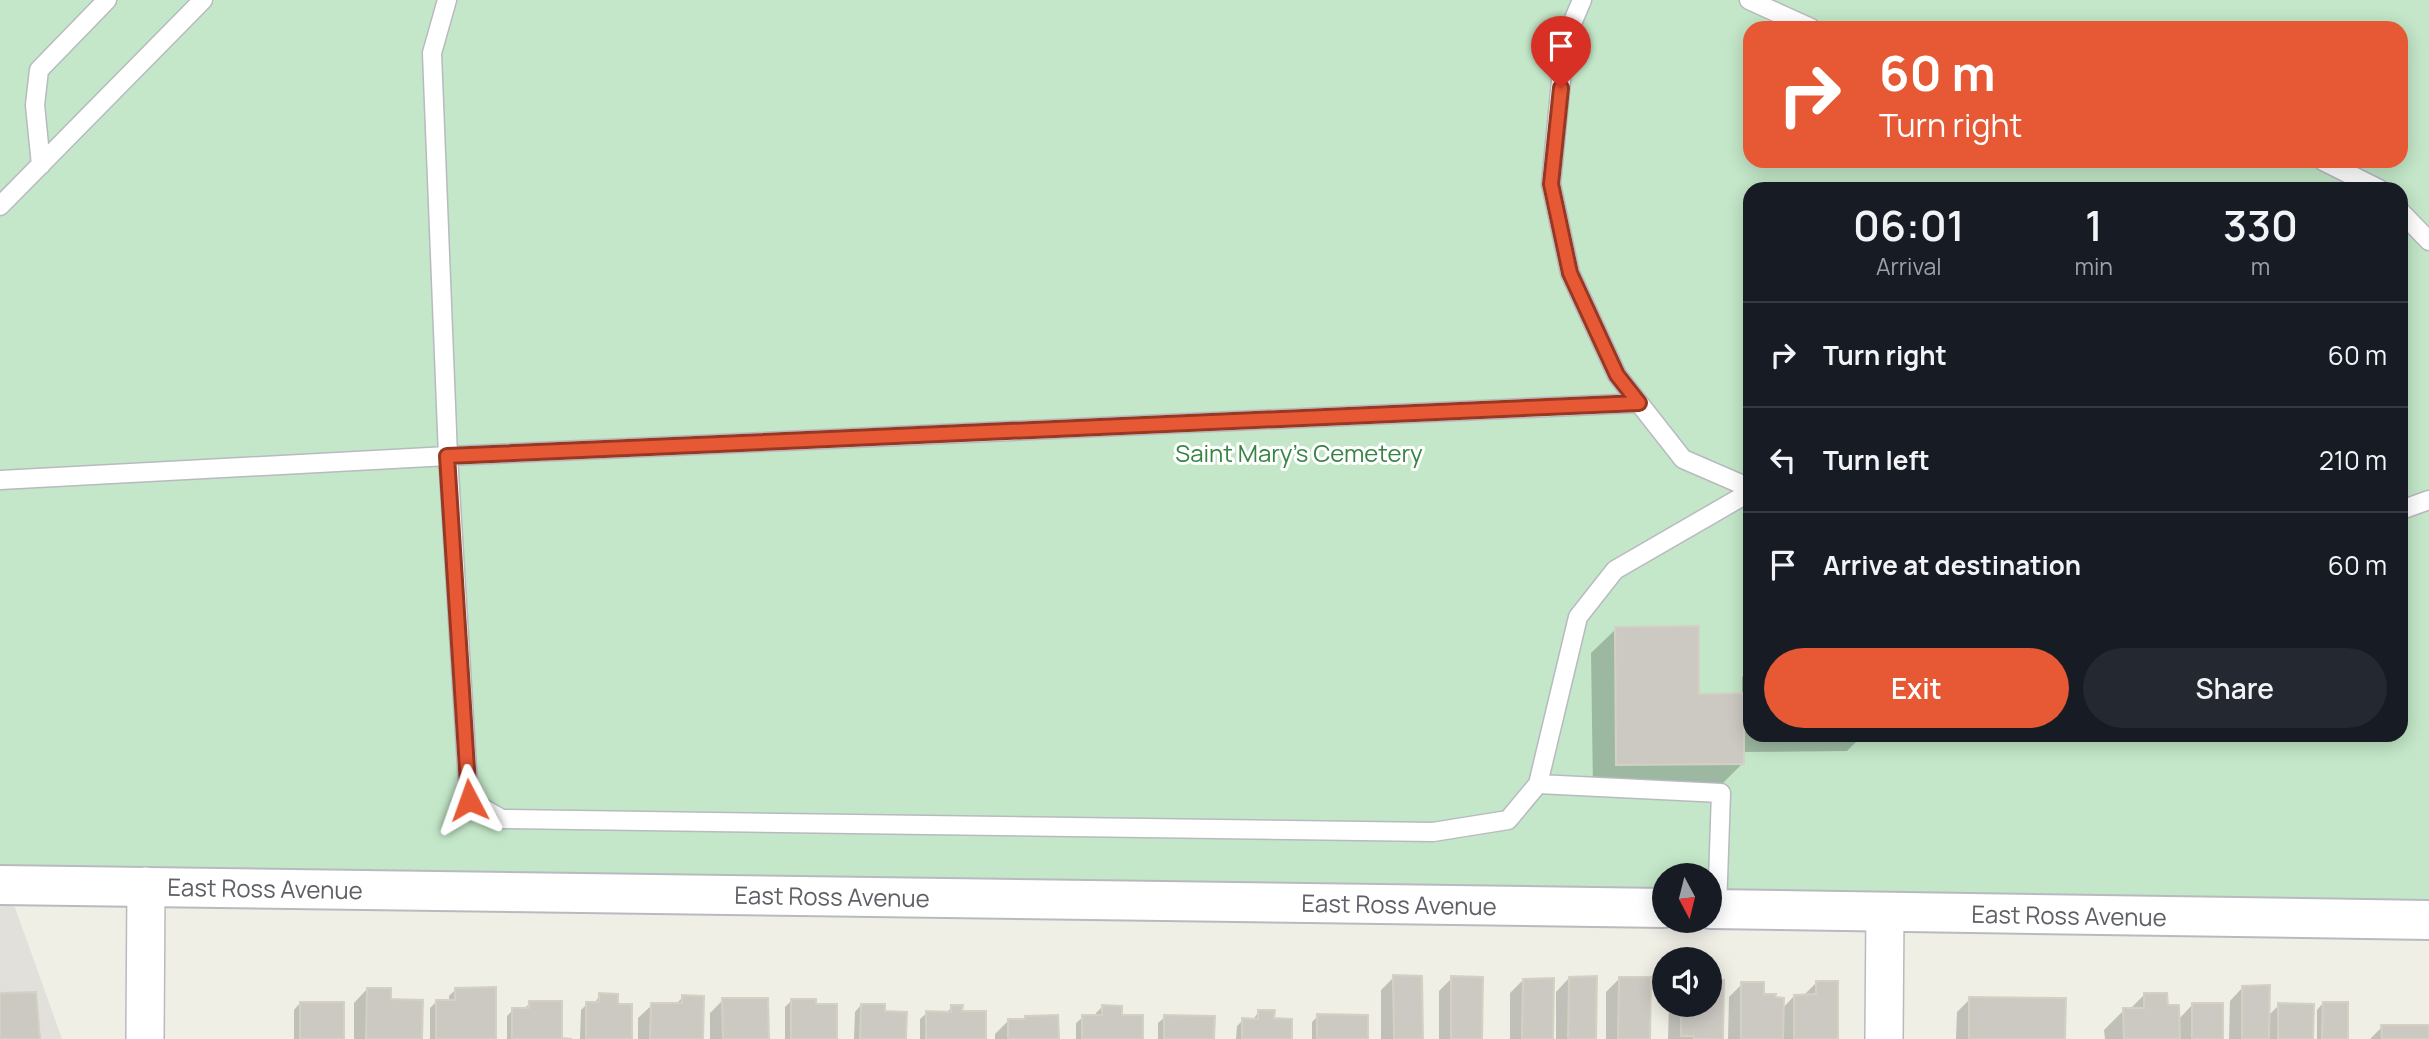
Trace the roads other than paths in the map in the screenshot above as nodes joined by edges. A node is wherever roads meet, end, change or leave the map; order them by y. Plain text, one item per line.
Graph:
1 (107, 0) edge
2 (203, 0) edge
3 (447, 0) edge
4 (1582, 0) edge
5 (1749, 0) edge
6 (1796, 21) edge
7 (41, 164) junction
8 (2337, 168) edge
9 (2365, 182) edge
10 (0, 206) edge
11 (2408, 220) edge
12 (2429, 242) edge
13 (1639, 403) junction
14 (447, 456) junction
15 (0, 480) edge
16 (1743, 487) edge
17 (1743, 494) edge
18 (2429, 500) edge
19 (2408, 508) edge
20 (1538, 785) junction
21 (1717, 863) edge
22 (0, 885) edge
23 (146, 886) junction
24 (1652, 908) edge
25 (1722, 909) edge
26 (1885, 912) junction
27 (2429, 920) edge
28 (145, 1039) edge
29 (1884, 1039) edge

1 - 7 lane
2 - 7 lane
3 - 14 lane
4 - 13 lane
5 - 6 lane
7 - 10 lane
8 - 9 lane
11 - 12 lane
13 - 14 lane
13 - 16 lane
14 - 15 lane
14 - 20 lane
17 - 20 lane
18 - 19 lane
20 - 21 lane
22 - 23 street, East Ross Avenue
23 - 24 street, East Ross Avenue
23 - 28 street
25 - 26 street, East Ross Avenue
26 - 27 street, East Ross Avenue
26 - 29 street

